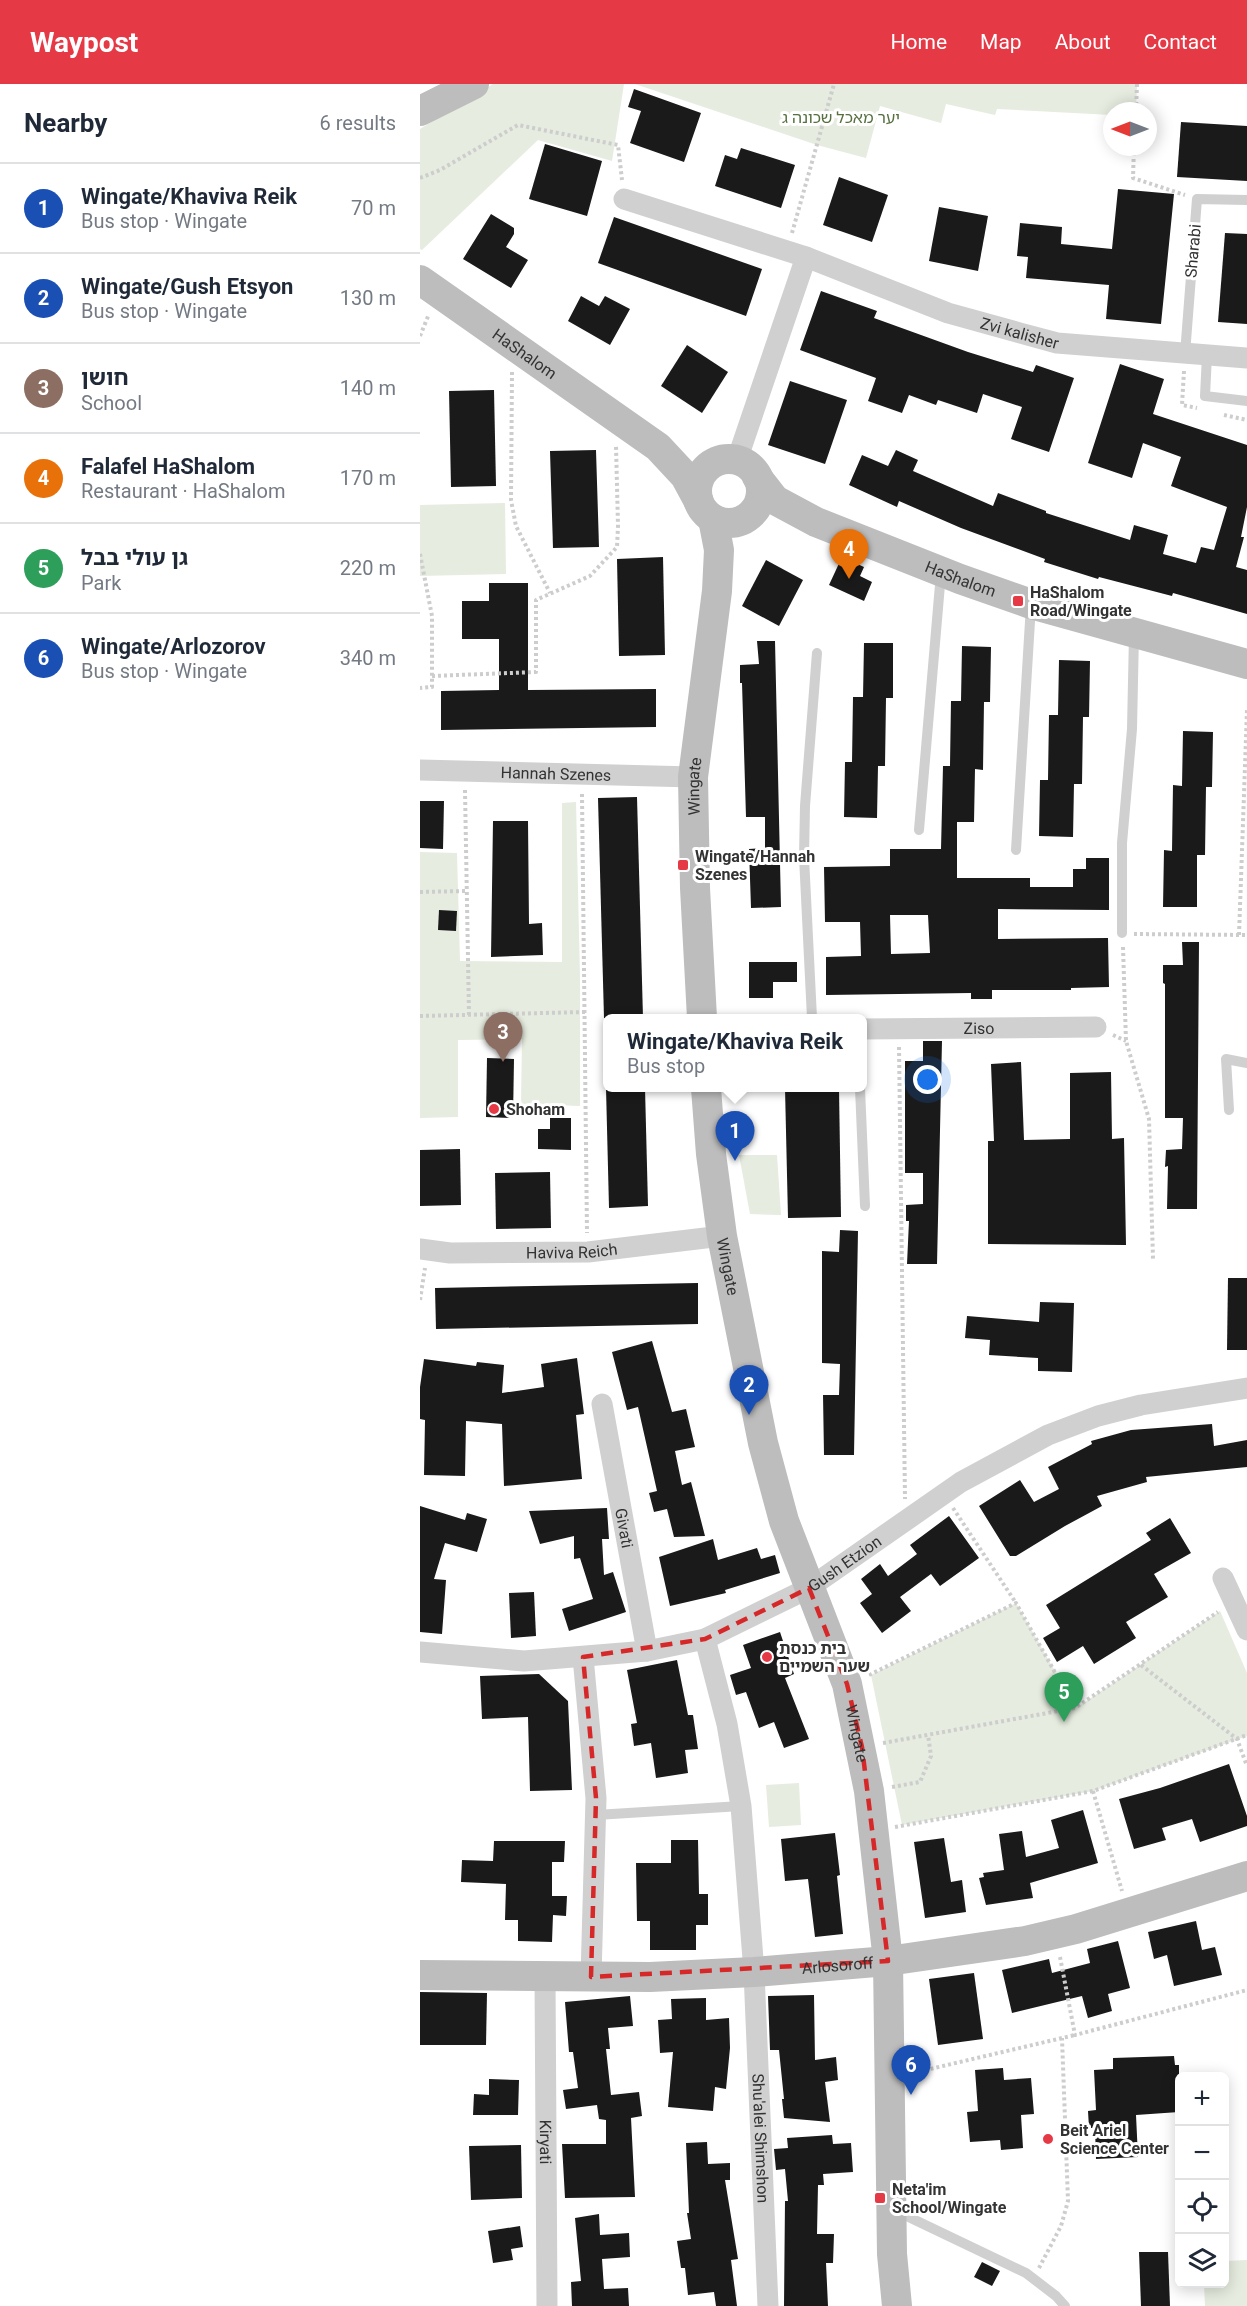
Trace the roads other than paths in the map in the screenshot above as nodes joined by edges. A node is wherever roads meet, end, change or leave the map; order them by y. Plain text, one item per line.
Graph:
1 (474, 84) edge
2 (420, 111) edge
3 (624, 199) road end
4 (1247, 201) edge
5 (796, 254) junction
6 (420, 280) edge
7 (1185, 354) junction
8 (1207, 355) junction
9 (1247, 358) edge
10 (1247, 400) edge
11 (658, 447) junction
12 (736, 467) junction
13 (706, 511) junction
14 (745, 519) junction
15 (816, 522) junction
16 (941, 572) junction
17 (717, 591) junction
18 (1031, 604) junction
19 (1134, 633) junction
20 (817, 653) dead end
21 (1247, 664) edge
22 (420, 770) edge
23 (693, 777) junction
24 (919, 830) dead end
25 (1016, 850) dead end
26 (1122, 933) road end
27 (702, 1014) edge
28 (812, 1014) edge
29 (1096, 1027) dead end
30 (867, 1029) edge
31 (1247, 1063) edge
32 (706, 1092) edge
33 (860, 1092) edge
34 (1229, 1110) dead end
35 (865, 1206) dead end
36 (722, 1236) junction
37 (424, 1250) edge
38 (1247, 1388) edge
39 (602, 1404) dead end
40 (1222, 1578) dead end
41 (809, 1588) junction
42 (1247, 1630) edge
43 (705, 1639) junction
44 (646, 1651) junction
45 (420, 1652) edge
46 (583, 1657) junction
47 (741, 1806) junction
48 (596, 1815) junction
49 (1247, 1876) edge
50 (888, 1961) junction
51 (754, 1971) junction
52 (420, 1975) edge
53 (546, 1977) junction
54 (591, 1977) junction
55 (891, 2209) junction
56 (892, 2254) junction
57 (547, 2306) edge
58 (768, 2306) edge
59 (897, 2306) edge
60 (907, 2306) edge
61 (1065, 2306) edge

1 - 2 street
3 - 5 street, Zvi kalisher
4 - 7 lane, Sharabi
5 - 7 street, Zvi kalisher
5 - 12 street
6 - 11 street, HaShalom
7 - 8 street, Zvi kalisher
8 - 9 street, Zvi kalisher
8 - 10 lane
11 - 12 street, HaShalom
11 - 13 street, HaShalom
12 - 13 street
12 - 14 street
12 - 15 street, HaShalom
13 - 14 street
13 - 17 street, Wingate
14 - 15 street, HaShalom
14 - 17 street, Wingate
15 - 16 street, HaShalom
16 - 18 street, HaShalom
16 - 24 lane
17 - 23 street, Wingate
18 - 19 street, HaShalom
18 - 25 lane
19 - 21 street, HaShalom
19 - 26 lane
20 - 28 lane
22 - 23 street, Hannah Szenes
23 - 27 street, Wingate
29 - 30 street, Ziso
31 - 34 lane
32 - 36 street, Wingate
33 - 35 lane
36 - 37 street, Haviva Reich
36 - 41 street, Wingate
38 - 41 street, Gush Etzion
39 - 44 street, Givati
40 - 42 street
41 - 43 street, Gush Etzion
41 - 50 street, Wingate
43 - 44 street, Gush Etzion
43 - 47 street, Shu'alei Shimshon
44 - 46 street, Gush Etzion
45 - 46 street, Gush Etzion
46 - 48 street
47 - 48 lane
47 - 51 street, Shu'alei Shimshon
48 - 54 street
49 - 50 street, Arlosoroff
50 - 51 street, Arlosoroff
50 - 55 street, Wingate
51 - 54 street, Arlosoroff
51 - 58 street, Shu'alei Shimshon
52 - 53 street, Arlosoroff
53 - 54 street, Arlosoroff
53 - 57 street, Kiryati
55 - 56 street, Wingate
55 - 61 lane
56 - 59 street, Wingate
56 - 60 street, Wingate

